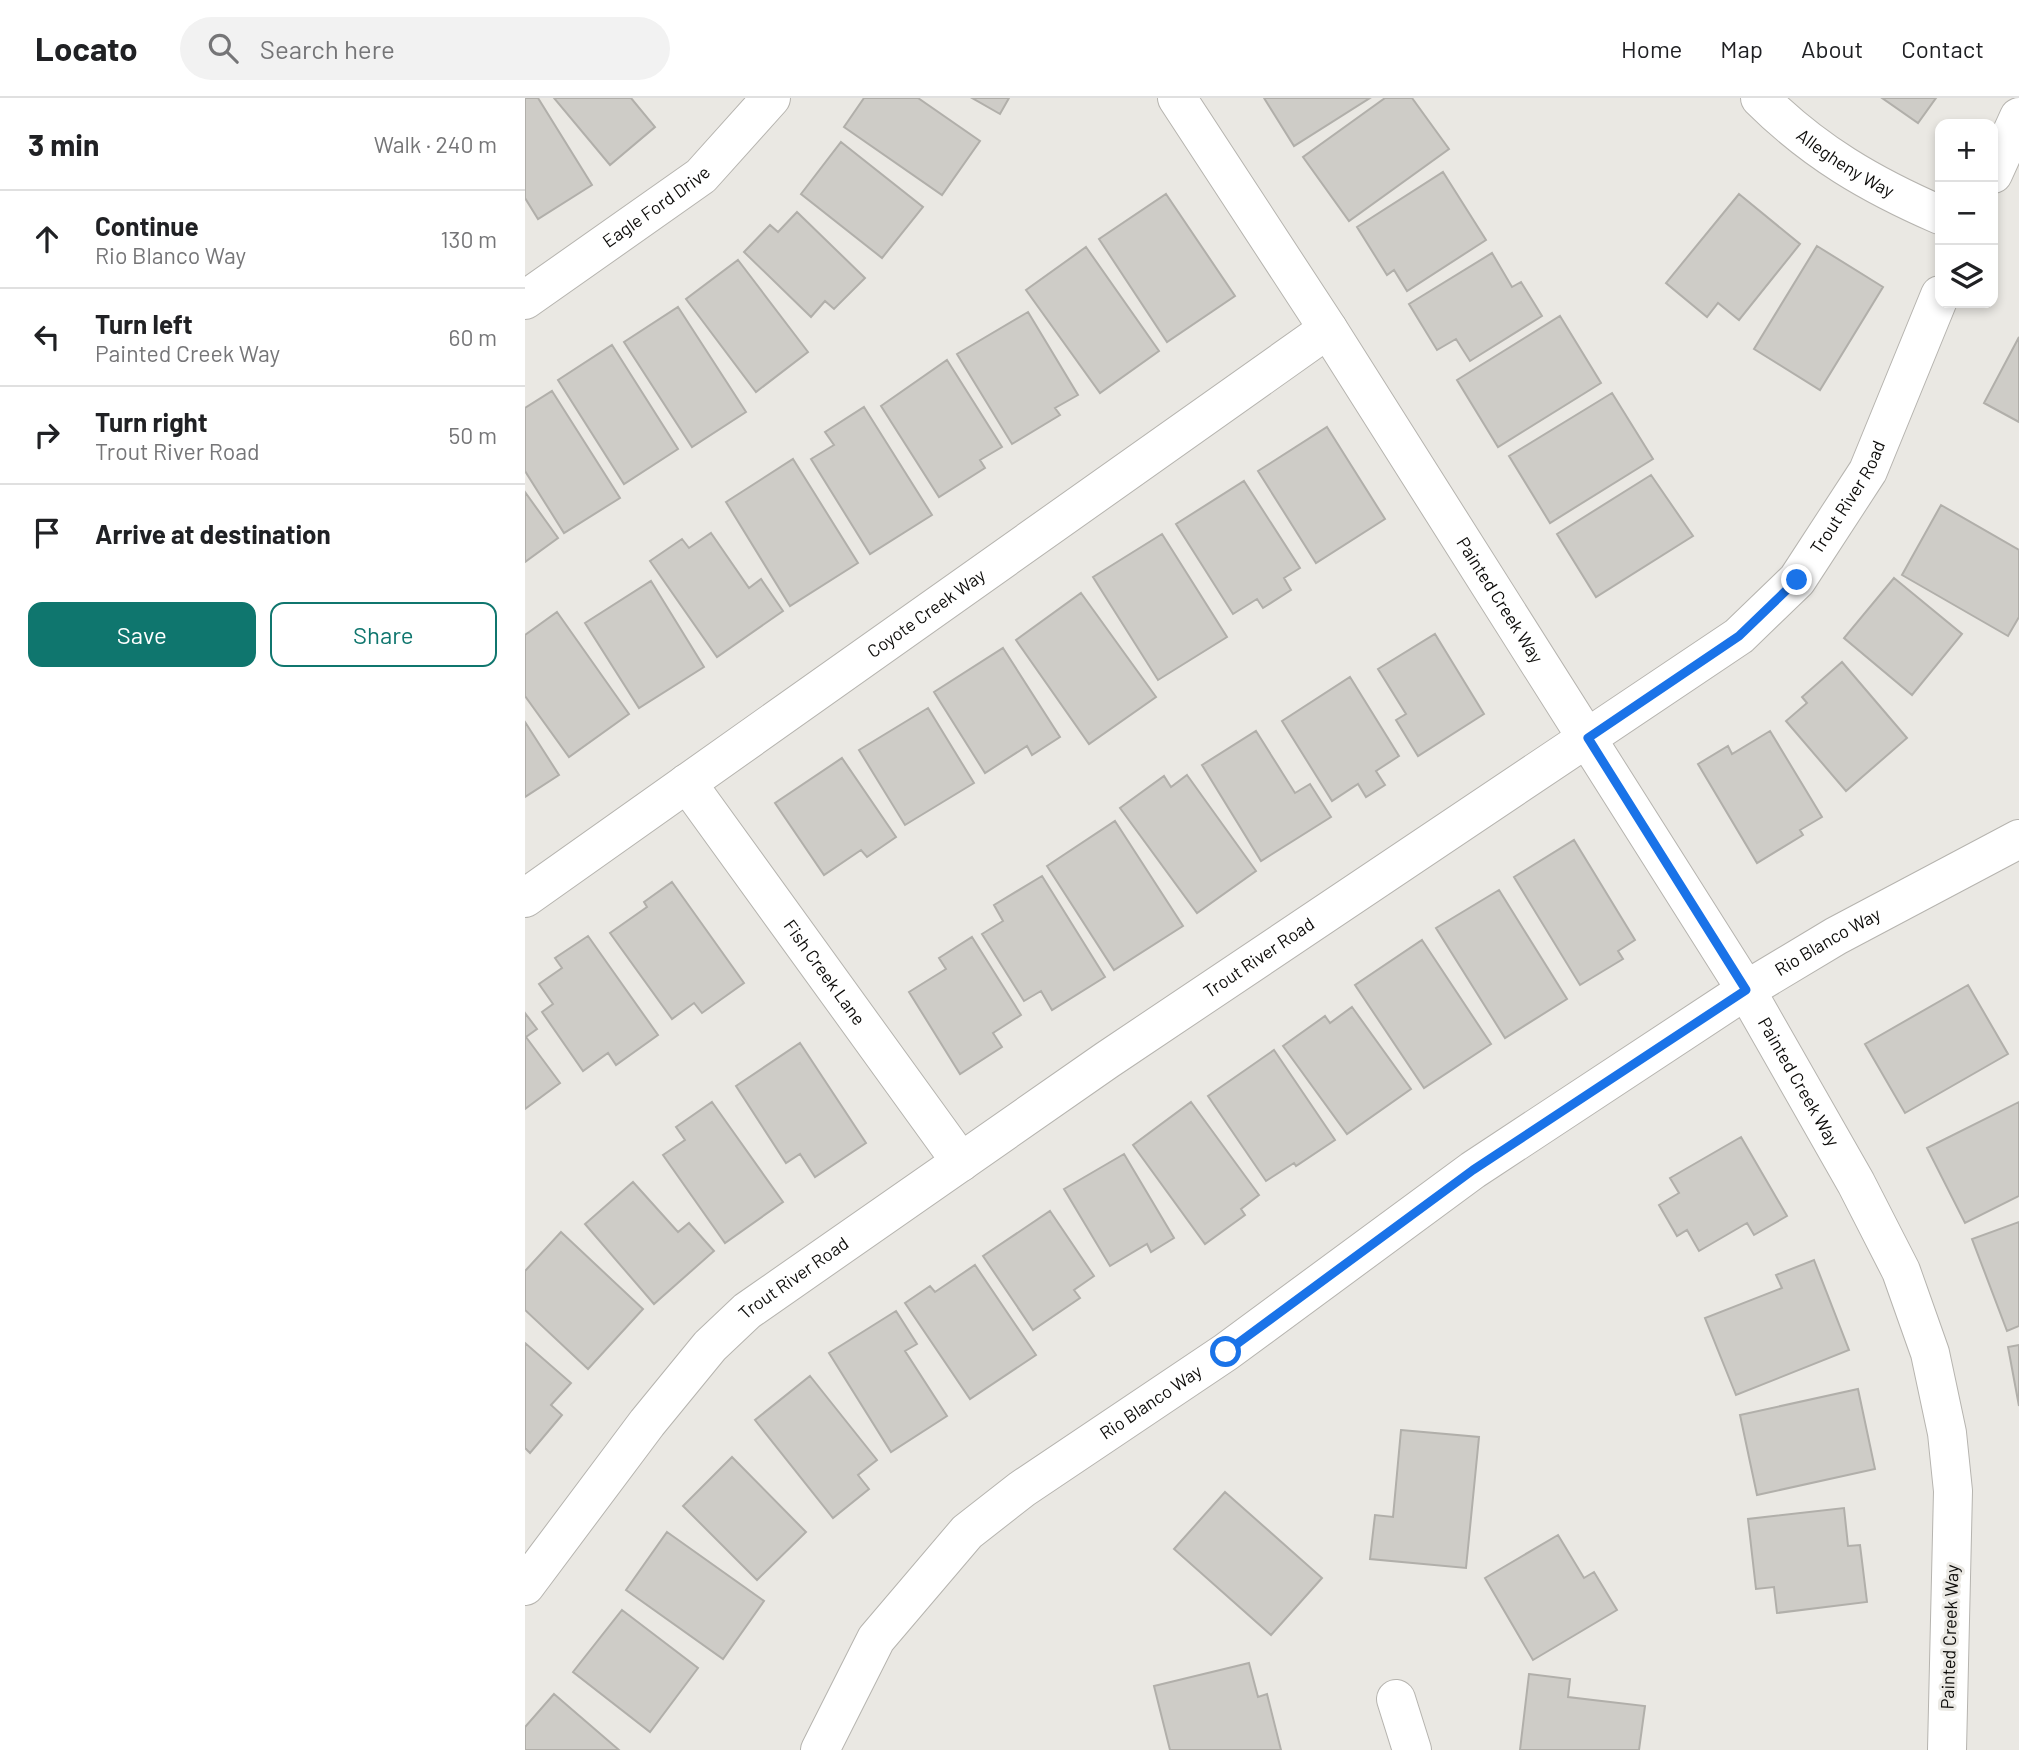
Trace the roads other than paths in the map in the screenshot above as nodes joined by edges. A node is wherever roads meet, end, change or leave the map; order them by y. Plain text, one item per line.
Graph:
1 (772, 98) edge
2 (1177, 98) edge
3 (1760, 98) edge
4 (2019, 117) edge
5 (1998, 163) edge
6 (1935, 213) edge
7 (525, 300) edge
8 (1935, 307) edge
9 (1328, 329) junction
10 (1588, 738) junction
11 (687, 783) junction
12 (2019, 839) edge
13 (525, 898) edge
14 (1746, 990) junction
15 (961, 1162) junction
16 (525, 1586) edge
17 (1396, 1699) dead end
18 (820, 1750) edge
19 (1412, 1750) edge
20 (1947, 1750) edge

1 - 7 street, Eagle Ford Drive
2 - 9 street, Painted Creek Way
3 - 6 street, Allegheny Way
4 - 5 street
8 - 10 street, Trout River Road
9 - 10 street, Painted Creek Way
9 - 11 street, Coyote Creek Way
10 - 14 street, Painted Creek Way
10 - 15 street, Trout River Road
11 - 13 street, Coyote Creek Way
11 - 15 street, Fish Creek Lane
12 - 14 street, Rio Blanco Way
14 - 18 street, Rio Blanco Way
14 - 20 street, Painted Creek Way
15 - 16 street, Trout River Road
17 - 19 street

